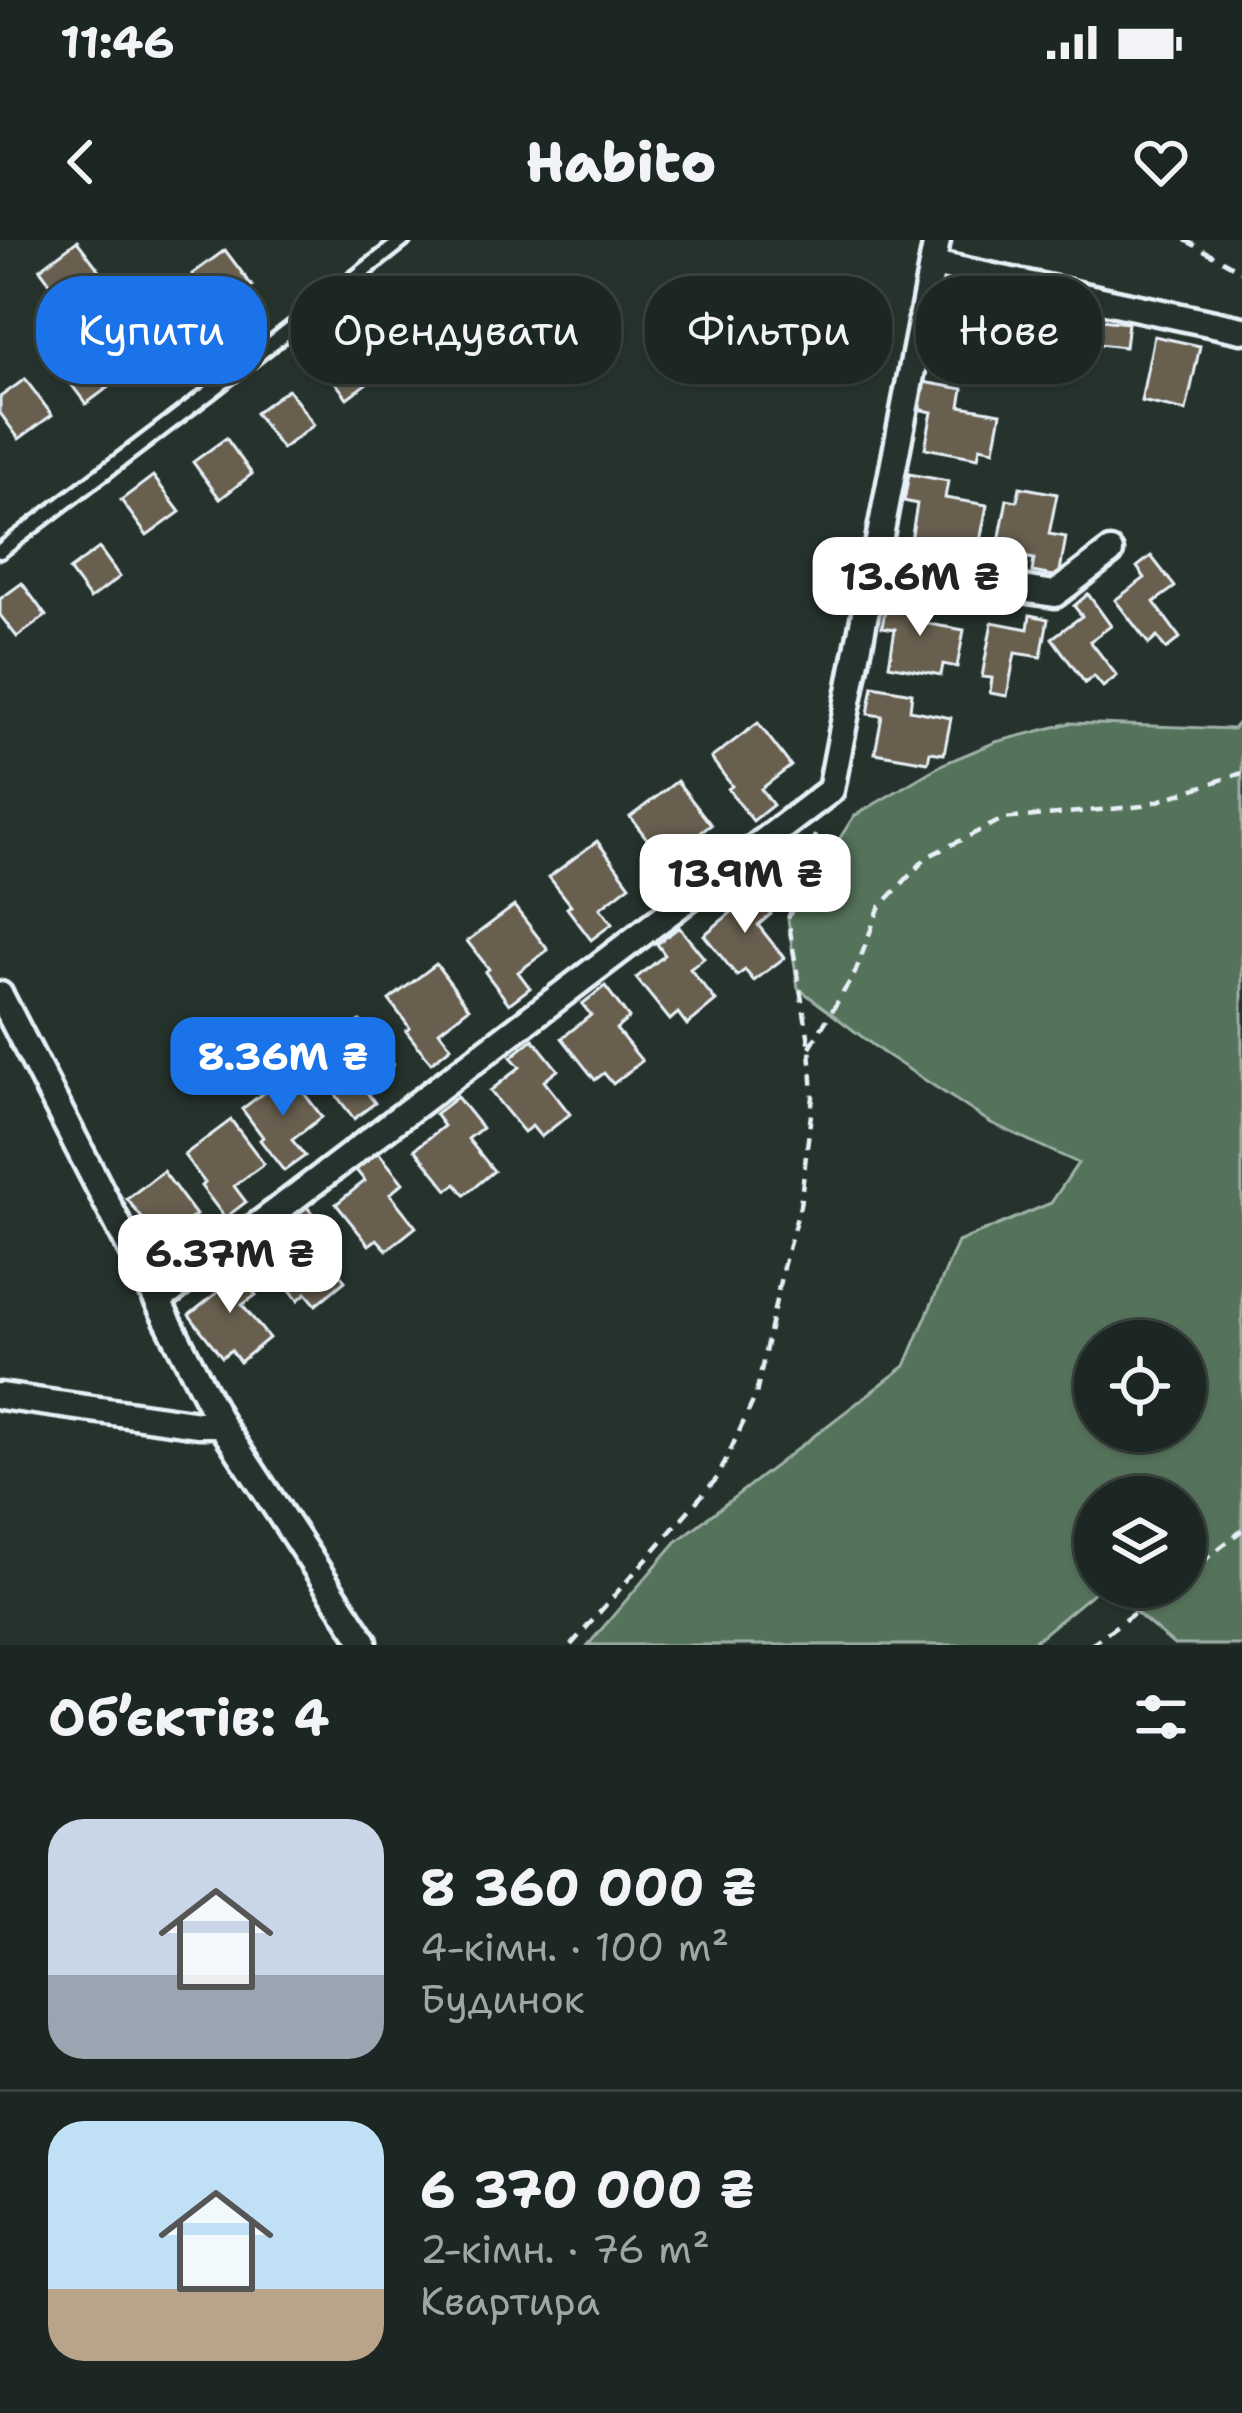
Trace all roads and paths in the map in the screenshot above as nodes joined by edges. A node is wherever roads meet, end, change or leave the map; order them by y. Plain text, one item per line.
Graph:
1 (404, 240) edge
2 (1185, 240) edge
3 (935, 252) edge
4 (1242, 271) edge
5 (1242, 330) edge
6 (0, 551) edge
7 (1110, 552) dead end
8 (874, 567) junction
9 (1242, 773) edge
10 (817, 833) dead end
11 (0, 994) edge
12 (810, 1047) junction
13 (158, 1301) junction
14 (0, 1396) edge
15 (220, 1424) junction
16 (1242, 1530) edge
17 (1206, 1559) edge
18 (1141, 1608) edge
19 (364, 1645) edge
20 (571, 1645) edge
21 (1090, 1645) edge

1 - 6 lane
2 - 4 path
3 - 5 street
3 - 8 street
7 - 8 street
8 - 13 street
9 - 12 path
10 - 12 path
11 - 13 street
12 - 20 path
13 - 15 street
14 - 15 street
15 - 19 street
16 - 17 path
18 - 21 path

